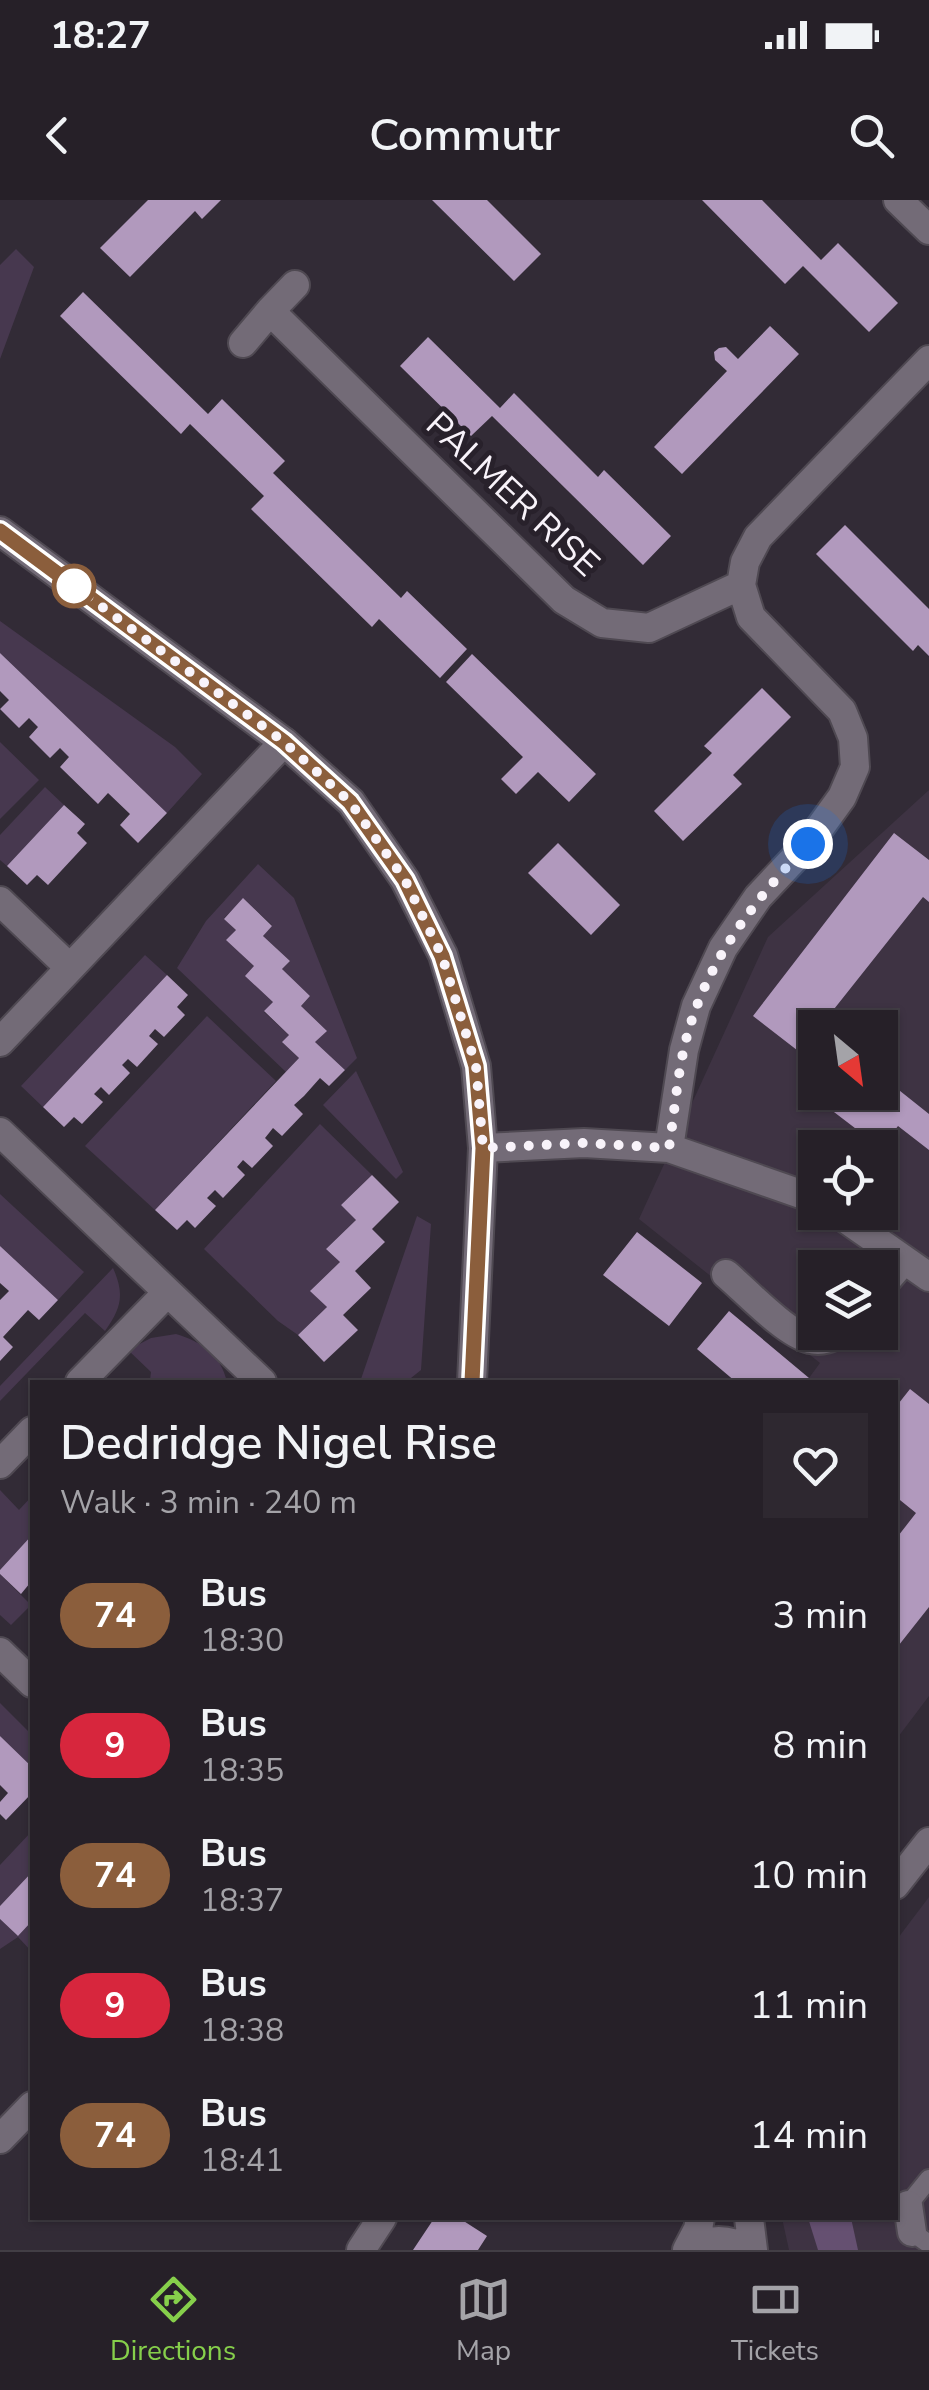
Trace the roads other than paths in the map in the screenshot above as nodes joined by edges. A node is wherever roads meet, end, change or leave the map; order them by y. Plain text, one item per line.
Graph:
1 (898, 200) edge
2 (929, 230) edge
3 (294, 285) dead end
4 (270, 311) junction
5 (243, 342) dead end
6 (929, 360) edge
7 (0, 531) edge
8 (741, 585) junction
9 (284, 742) junction
10 (0, 901) edge
11 (70, 968) junction
12 (0, 1042) edge
13 (0, 1132) edge
14 (483, 1148) junction
15 (669, 1148) junction
16 (798, 1194) edge
17 (862, 1230) edge
18 (904, 1260) junction
19 (898, 1267) edge
20 (726, 1274) dead end
21 (929, 1277) edge
22 (168, 1293) junction
23 (798, 1335) edge
24 (82, 1380) edge
25 (260, 1380) edge
26 (472, 1380) edge
27 (30, 1433) edge
28 (0, 1464) edge
29 (0, 1652) edge
30 (30, 1681) edge
31 (929, 1842) edge
32 (898, 1881) edge
33 (30, 2108) edge
34 (0, 2139) edge
35 (929, 2179) edge
36 (381, 2220) edge
37 (700, 2220) edge
38 (749, 2220) edge
39 (916, 2233) edge
40 (361, 2250) edge
41 (688, 2250) edge
42 (751, 2250) edge

1 - 2 street
3 - 4 street
4 - 5 street
4 - 8 street, PALMER RISE
6 - 8 street
7 - 9 street
8 - 15 street
9 - 11 street
9 - 14 street
10 - 11 street
11 - 12 street
13 - 22 street
14 - 15 street
14 - 26 street
15 - 16 street
17 - 18 street
18 - 19 street
18 - 21 street
20 - 23 street
22 - 24 street
22 - 25 street
27 - 28 street
29 - 30 street
31 - 32 street
33 - 34 street
35 - 39 lane
36 - 40 street
37 - 41 street
38 - 42 street
41 - 42 street

